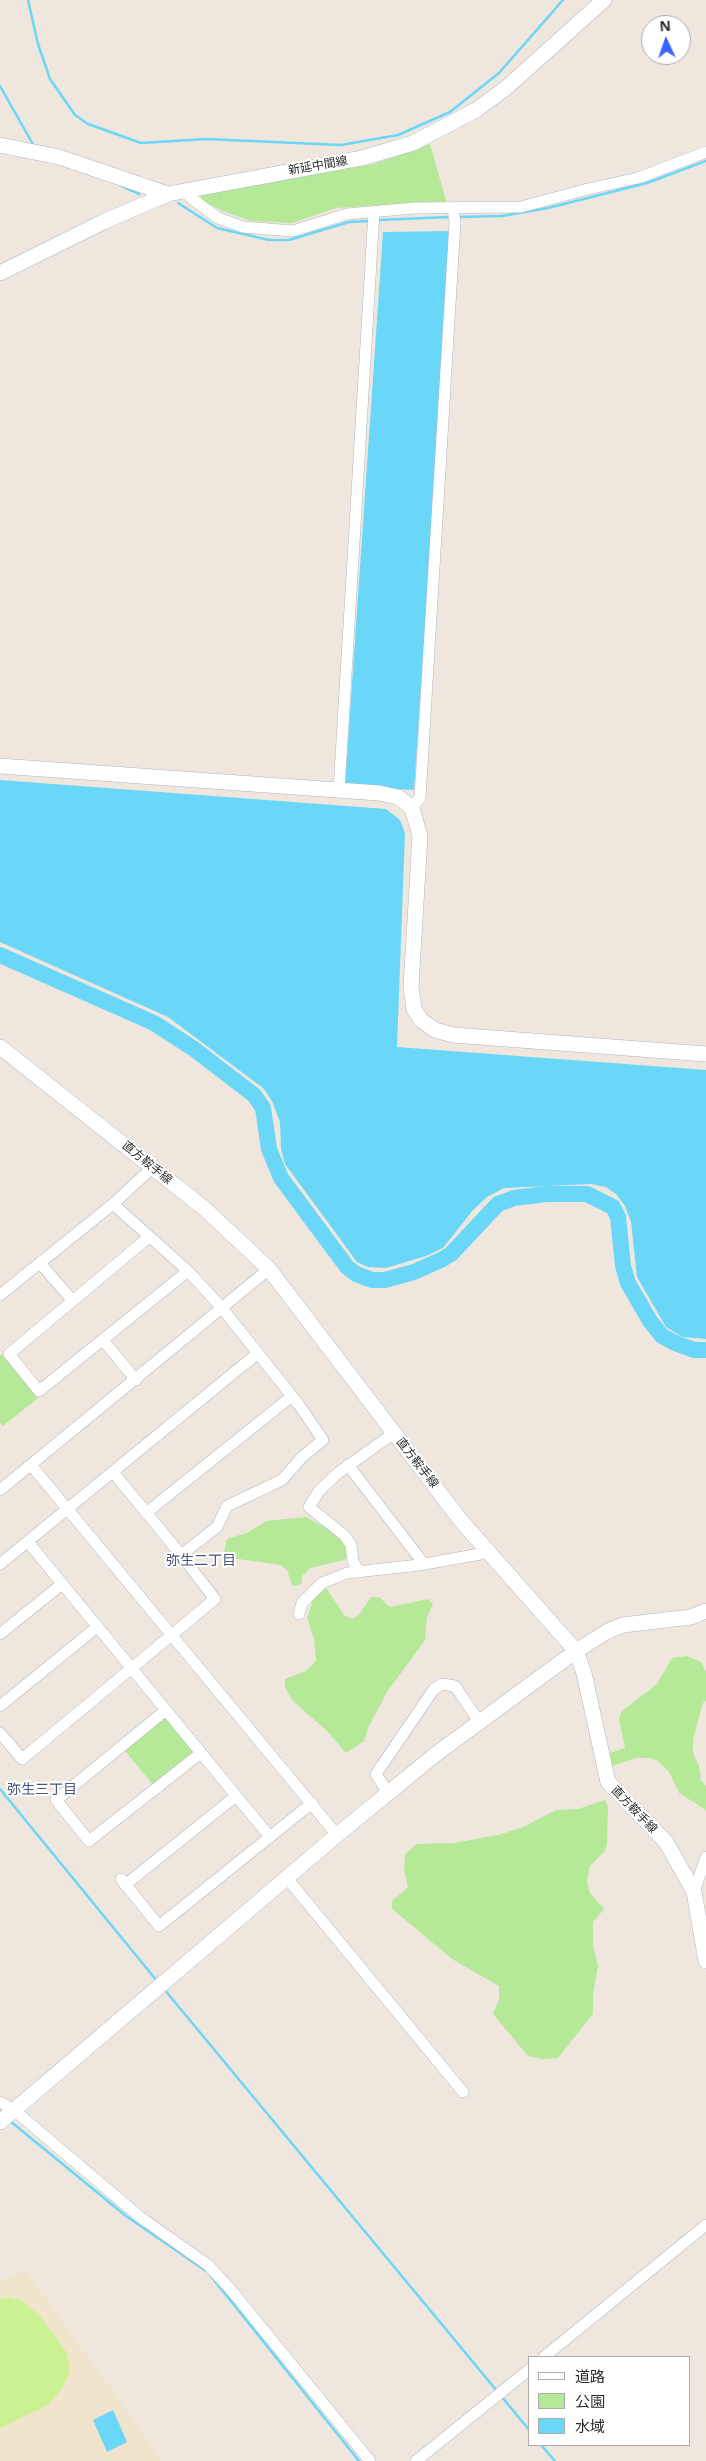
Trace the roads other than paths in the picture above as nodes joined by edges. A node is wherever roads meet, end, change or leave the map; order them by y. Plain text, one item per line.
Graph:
1 (604, 0) edge
2 (0, 145) edge
3 (706, 152) edge
4 (185, 190) junction
5 (168, 194) junction
6 (453, 209) junction
7 (374, 212) junction
8 (0, 273) edge
9 (0, 766) edge
10 (339, 790) junction
11 (412, 808) junction
12 (0, 1048) edge
13 (706, 1054) edge
14 (152, 1168) junction
15 (113, 1204) junction
16 (149, 1237) junction
17 (40, 1263) junction
18 (269, 1269) junction
19 (188, 1271) junction
20 (0, 1295) edge
21 (73, 1301) junction
22 (222, 1308) junction
23 (103, 1340) junction
24 (258, 1353) junction
25 (136, 1380) junction
26 (292, 1396) junction
27 (394, 1433) junction
28 (31, 1465) junction
29 (348, 1465) junction
30 (113, 1472) junction
31 (0, 1490) edge
32 (68, 1509) junction
33 (146, 1513) junction
34 (28, 1542) junction
35 (485, 1547) junction
36 (182, 1555) junction
37 (0, 1564) edge
38 (424, 1564) junction
39 (360, 1572) junction
40 (62, 1584) junction
41 (299, 1614) dead end
42 (704, 1614) edge
43 (97, 1626) junction
44 (0, 1634) edge
45 (173, 1634) junction
46 (576, 1651) junction
47 (131, 1668) junction
48 (0, 1706) edge
49 (166, 1710) junction
50 (480, 1723) junction
51 (0, 1733) edge
52 (202, 1753) junction
53 (388, 1793) junction
54 (236, 1796) junction
55 (312, 1803) junction
56 (337, 1835) junction
57 (270, 1836) junction
58 (706, 1857) edge
59 (286, 1877) junction
60 (694, 1892) junction
61 (706, 1961) edge
62 (463, 2092) dead end
63 (0, 2102) edge
64 (14, 2110) junction
65 (0, 2122) edge
66 (706, 2225) edge
67 (545, 2356) edge
68 (528, 2371) edge
69 (370, 2461) edge
70 (416, 2461) edge

1 - 4 street, 新延中間線
2 - 5 street
3 - 6 street
4 - 5 street, 新延中間線
4 - 7 street
5 - 8 street, 新延中間線
6 - 7 street
6 - 11 street
7 - 10 street
9 - 10 street
10 - 11 street
11 - 13 street
12 - 14 street, 直方鞍手線
14 - 15 street
14 - 18 street, 直方鞍手線
15 - 16 street
15 - 17 street
16 - 19 street
16 - 21 street
17 - 20 street
17 - 21 street
18 - 22 street
18 - 27 street, 直方鞍手線
19 - 22 street
19 - 23 street
21 - 23 street
22 - 24 street
22 - 25 street
23 - 25 street
24 - 26 street
24 - 30 street
25 - 28 street
26 - 33 street
26 - 36 street
27 - 29 street
27 - 35 street, 直方鞍手線
28 - 31 street
28 - 32 street
29 - 38 street
29 - 39 street
30 - 32 street
30 - 33 street
32 - 34 street
32 - 45 street
33 - 36 street
34 - 37 street
34 - 40 street
35 - 38 street
35 - 46 street, 直方鞍手線
36 - 45 street
38 - 39 street
39 - 41 street
40 - 43 street
40 - 44 street
42 - 46 street
43 - 47 street
43 - 48 street
45 - 47 street
45 - 55 street
46 - 50 street
46 - 60 street, 直方鞍手線
47 - 49 street
47 - 51 street
49 - 52 street
49 - 52 street
50 - 53 street
50 - 53 street
52 - 54 street
53 - 56 street
54 - 57 street
54 - 57 street
55 - 56 street
55 - 57 street
56 - 59 street
58 - 60 street
59 - 62 street
59 - 64 street
60 - 61 street, 直方鞍手線
63 - 64 street
64 - 65 street
64 - 69 street
66 - 67 street
68 - 70 street

